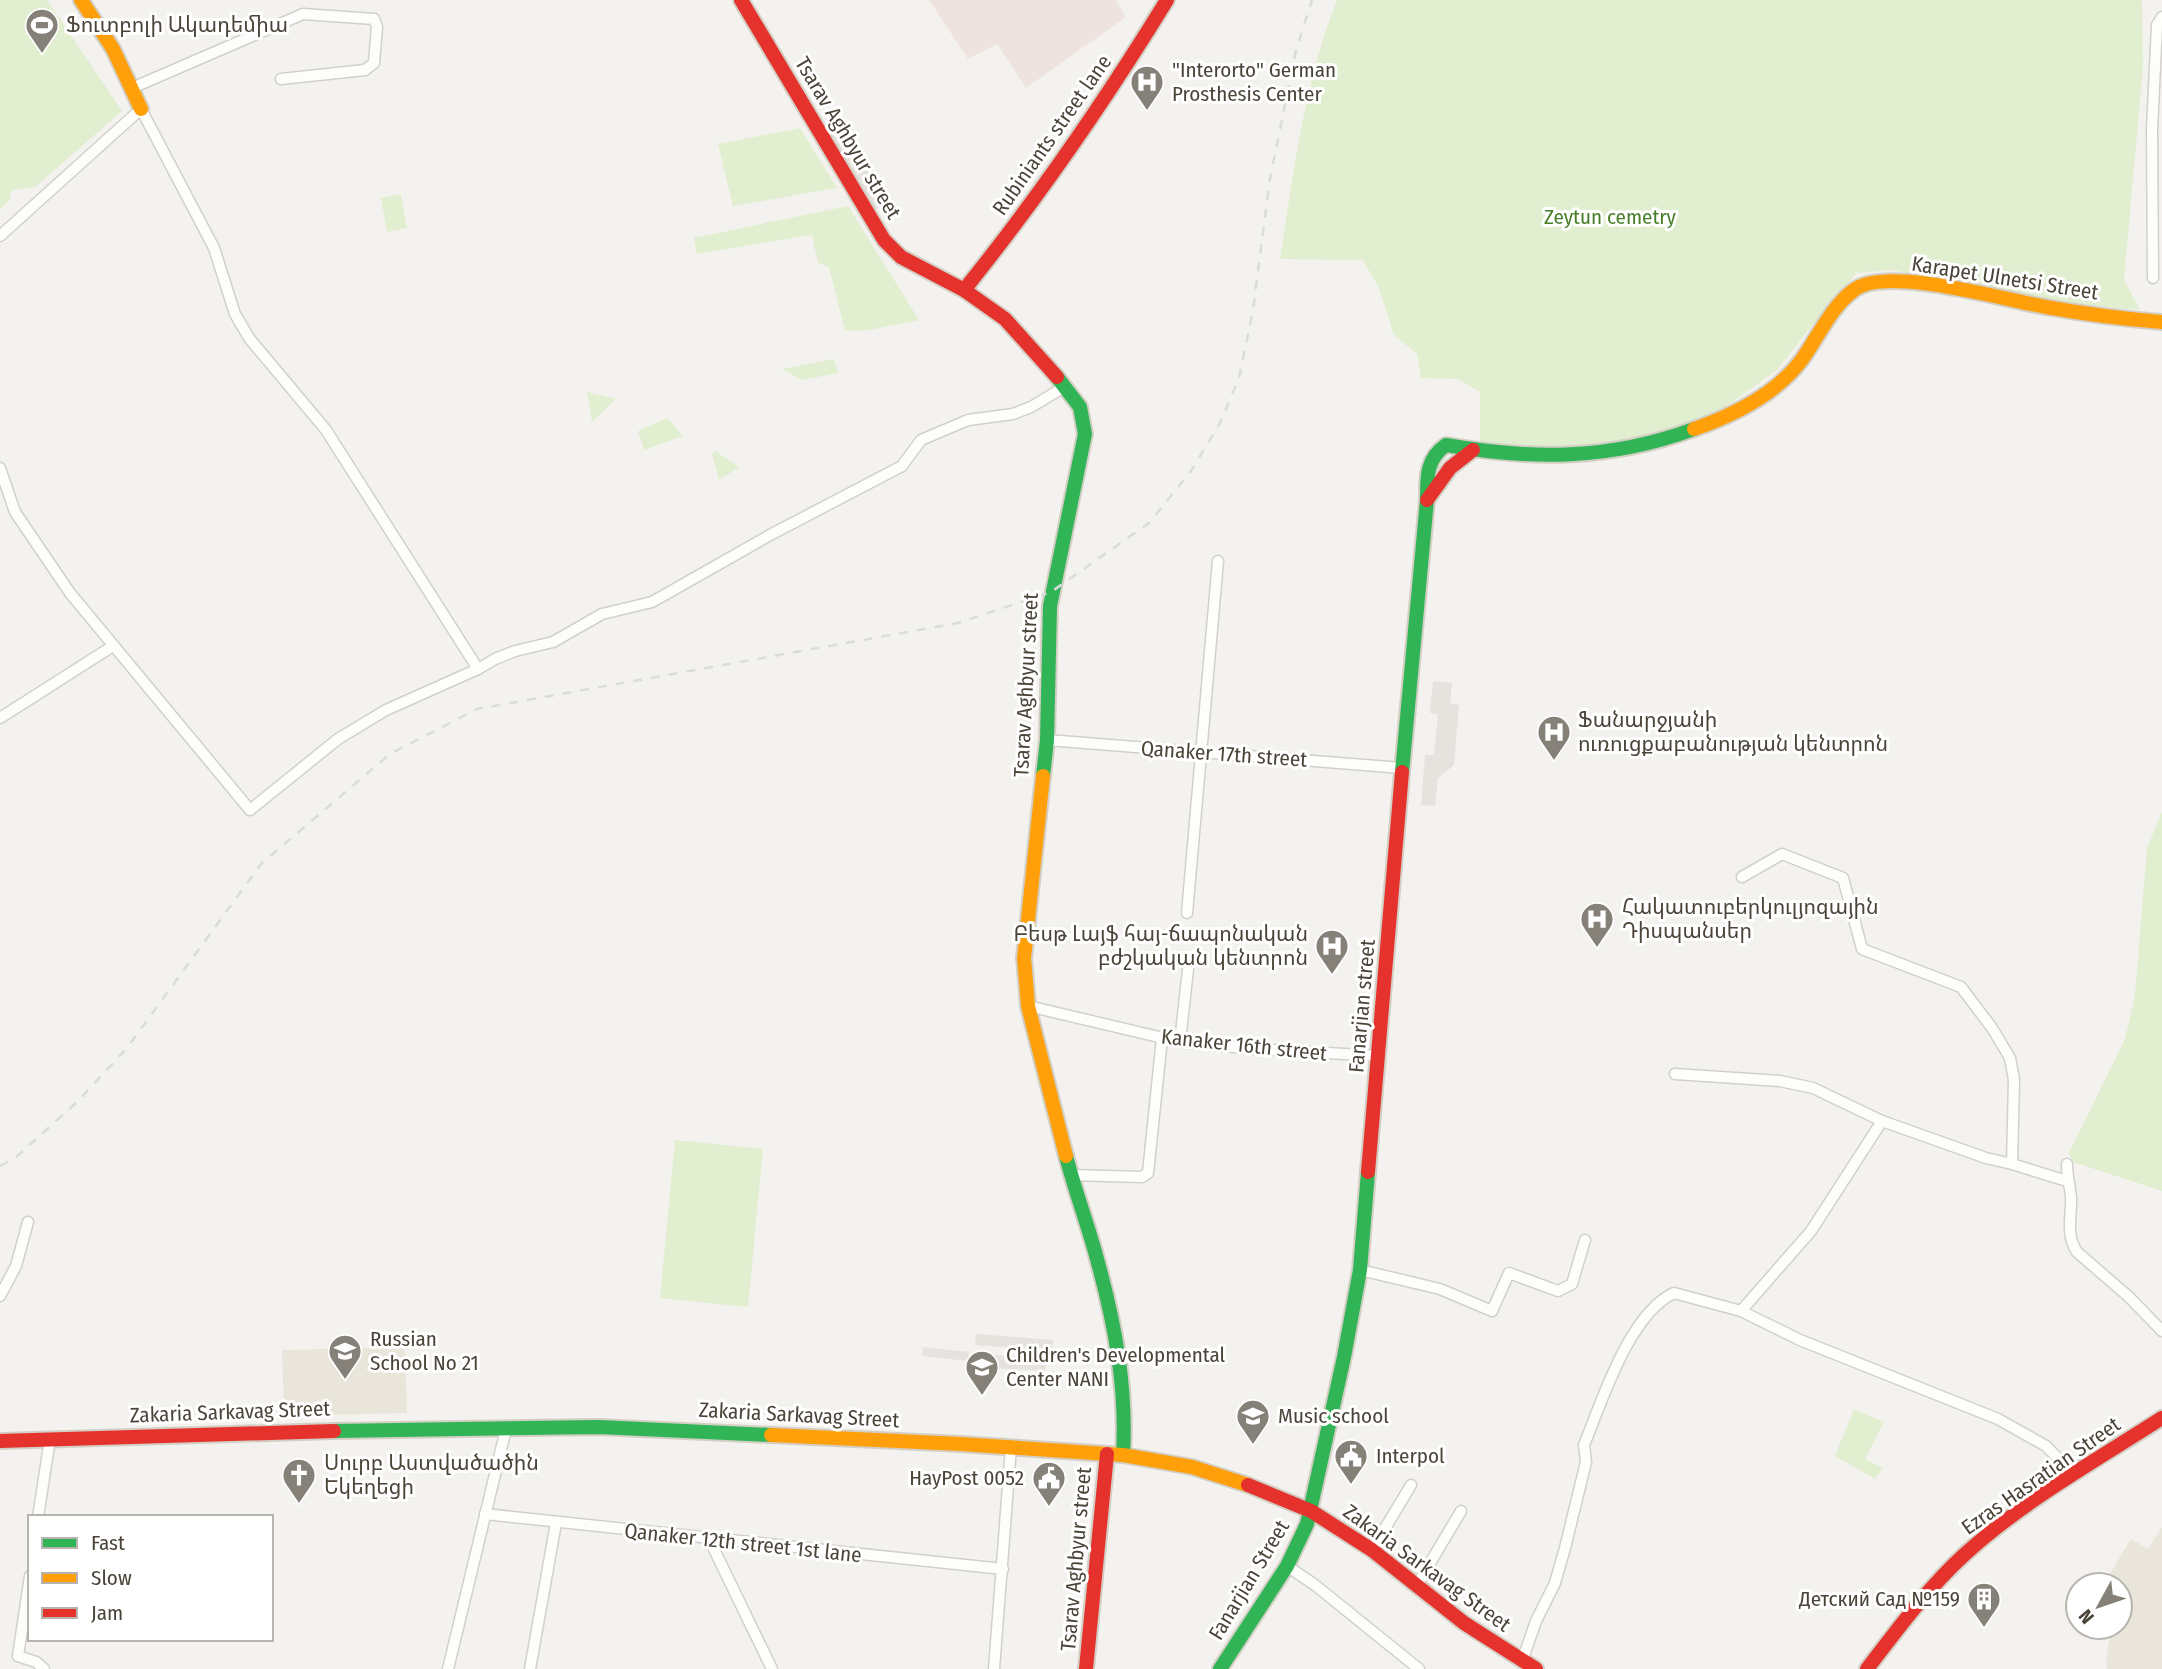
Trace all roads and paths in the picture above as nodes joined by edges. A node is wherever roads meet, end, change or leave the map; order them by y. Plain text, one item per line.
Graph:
1 (81, 0) edge
2 (741, 0) edge
3 (1167, 0) edge
4 (2162, 17) edge
5 (281, 79) dead end
6 (132, 88) junction
7 (141, 108) junction
8 (0, 236) edge
9 (2153, 278) dead end
10 (964, 290) junction
11 (2162, 322) edge
12 (1797, 365) joint
13 (1066, 386) junction
14 (1473, 450) junction
15 (0, 468) edge
16 (1427, 500) junction
17 (1218, 561) dead end
18 (113, 646) junction
19 (478, 669) junction
20 (0, 718) edge
21 (1046, 740) junction
22 (1201, 752) junction
23 (1402, 768) junction
24 (1742, 877) dead end
25 (1187, 912) dead end
26 (1189, 960) dead end
27 (1028, 1006) junction
28 (1162, 1038) junction
29 (1180, 1042) junction
30 (1379, 1056) junction
31 (1675, 1074) dead end
32 (1882, 1121) junction
33 (2012, 1164) junction
34 (2067, 1164) dead end
35 (1071, 1175) junction
36 (2067, 1181) junction
37 (28, 1222) dead end
38 (1585, 1240) dead end
39 (1360, 1270) junction
40 (0, 1296) edge
41 (1741, 1311) junction
42 (2162, 1331) edge
43 (2162, 1421) edge
44 (506, 1429) junction
45 (50, 1439) junction
46 (0, 1441) edge
47 (1011, 1447) junction
48 (1107, 1454) junction
49 (1123, 1455) junction
50 (2074, 1475) junction
51 (1411, 1485) dead end
52 (1311, 1511) junction
53 (1461, 1511) dead end
54 (485, 1514) junction
55 (38, 1515) edge
56 (556, 1523) junction
57 (709, 1539) junction
58 (1372, 1550) junction
59 (1287, 1566) junction
60 (1003, 1569) junction
61 (1418, 1586) junction
62 (28, 1589) edge
63 (1522, 1661) junction
64 (44, 1669) edge
65 (448, 1669) edge
66 (530, 1669) edge
67 (772, 1669) edge
68 (994, 1669) edge
69 (1086, 1669) edge
70 (1220, 1669) edge
71 (1419, 1669) edge
72 (1536, 1669) edge
73 (1867, 1669) edge
74 (1873, 1669) edge

1 - 6 street
2 - 10 street, Tsarav Aghbyur street
3 - 10 street, Rubiniants street lane
4 - 9 street
5 - 6 street
6 - 7 street
7 - 8 street
7 - 19 street
10 - 13 street, Tsarav Aghbyur street
11 - 12 street, Karapet Ulnetsi Street
12 - 14 street, Fanarjian street
13 - 19 street
13 - 21 street, Tsarav Aghbyur street
14 - 16 street
14 - 16 street, Fanarjian street
15 - 18 street
16 - 23 street, Fanarjian street
17 - 22 street
18 - 19 street
18 - 20 street
21 - 22 street, Qanaker 17th street
21 - 27 street, Tsarav Aghbyur street
22 - 23 street, Qanaker 17th street
22 - 25 street
23 - 30 street, Fanarjian street
24 - 33 street
26 - 29 street
27 - 28 street, Kanaker 16th street
27 - 35 street, Tsarav Aghbyur street
28 - 29 street, Kanaker 16th street
28 - 35 street
29 - 30 street, Kanaker 16th street
30 - 39 street, Fanarjian street
31 - 32 street
32 - 33 street
32 - 41 street
33 - 36 street
34 - 36 street
35 - 49 street, Tsarav Aghbyur street
36 - 42 street
37 - 40 street
38 - 39 street
39 - 52 street, Fanarjian street
41 - 50 street
41 - 63 street
43 - 50 street, Ezras Hasratian Street
43 - 74 street, Ezras Hasratian Street
44 - 45 street, Zakaria Sarkavag Street
44 - 47 street, Zakaria Sarkavag Street
44 - 54 street
45 - 46 street, Zakaria Sarkavag Street
45 - 55 street
47 - 48 street, Zakaria Sarkavag Street
47 - 60 street
48 - 49 street, Zakaria Sarkavag Street
48 - 69 street, Tsarav Aghbyur street
49 - 52 street, Zakaria Sarkavag Street
50 - 73 street, Ezras Hasratian Street
51 - 58 street
52 - 58 street, Zakaria Sarkavag Street
52 - 59 street, Fanarjian Street
53 - 61 street
54 - 56 street, Qanaker 12th street 1st lane
54 - 65 street
56 - 57 street, Qanaker 12th street 1st lane
56 - 66 street
57 - 60 street, Qanaker 12th street 1st lane
57 - 67 street
58 - 61 street, Zakaria Sarkavag Street
59 - 70 street, Fanarjian Street
59 - 71 street
60 - 68 street
61 - 63 street, Zakaria Sarkavag Street
62 - 64 street
63 - 72 street, Zakaria Sarkavag Street

